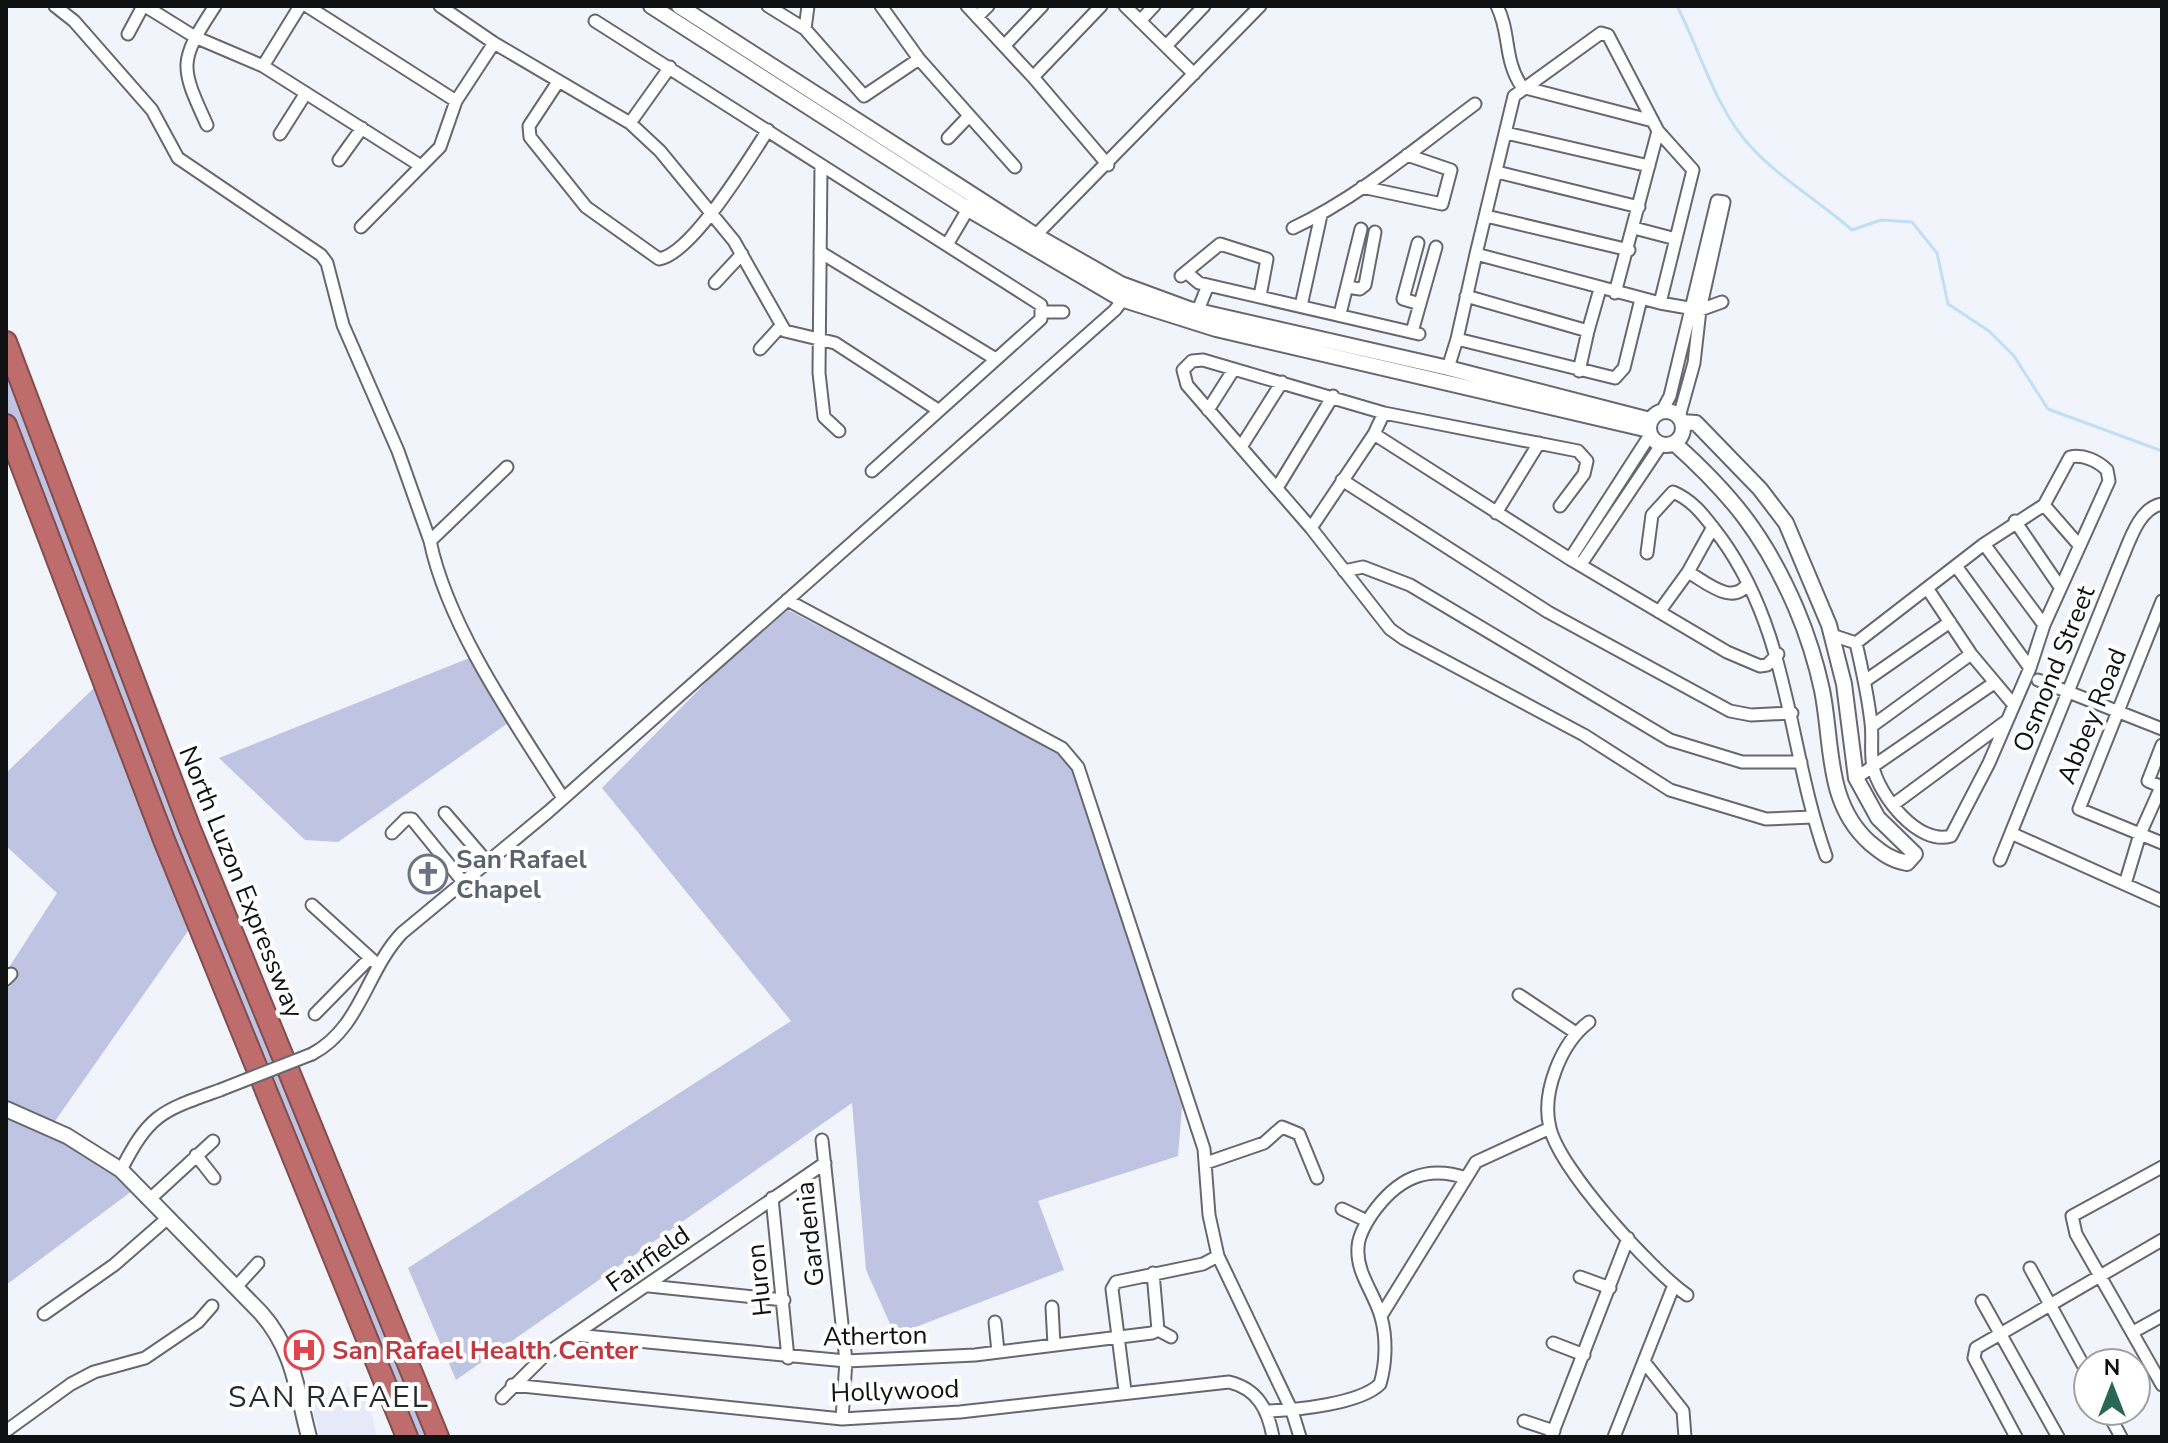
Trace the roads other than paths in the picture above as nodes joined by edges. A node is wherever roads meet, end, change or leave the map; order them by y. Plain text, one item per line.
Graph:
1 (55, 6) edge
2 (144, 6) edge
3 (215, 6) edge
4 (300, 6) edge
5 (307, 6) edge
6 (440, 6) edge
7 (651, 6) edge
8 (679, 6) edge
9 (768, 6) edge
10 (808, 6) edge
11 (881, 6) edge
12 (967, 6) edge
13 (988, 6) edge
14 (1042, 6) edge
15 (1101, 6) edge
16 (1125, 6) edge
17 (1154, 6) edge
18 (1204, 6) edge
19 (1260, 6) edge
20 (1497, 6) edge
21 (977, 17) junction
22 (595, 21) dead end
23 (1140, 21) junction
24 (805, 29) junction
25 (128, 34) dead end
26 (195, 37) junction
27 (494, 43) junction
28 (1004, 46) junction
29 (1166, 46) junction
30 (919, 59) junction
31 (263, 66) junction
32 (670, 67) junction
33 (1194, 74) junction
34 (1033, 77) junction
35 (558, 82) junction
36 (1522, 87) junction
37 (306, 93) junction
38 (456, 101) junction
39 (1475, 104) dead end
40 (969, 116) junction
41 (630, 123) junction
42 (207, 125) dead end
43 (1656, 126) junction
44 (362, 128) junction
45 (768, 130) junction
46 (1506, 133) junction
47 (280, 134) dead end
48 (948, 138) dead end
49 (1407, 155) junction
50 (339, 160) dead end
51 (821, 165) junction
52 (1108, 165) junction
53 (421, 166) junction
54 (1649, 166) junction
55 (1015, 167) dead end
56 (1497, 172) junction
57 (1362, 187) junction
58 (1721, 202) dead end
59 (972, 203) junction
60 (1639, 207) junction
61 (711, 214) junction
62 (1321, 215) junction
63 (1486, 216) junction
64 (361, 227) dead end
65 (1293, 228) dead end
66 (1634, 228) junction
67 (1676, 239) junction
68 (1032, 240) junction
69 (948, 243) junction
70 (1629, 250) junction
71 (820, 252) junction
72 (742, 254) junction
73 (1476, 254) junction
74 (715, 283) dead end
75 (1203, 284) junction
76 (1347, 287) junction
77 (1600, 289) junction
78 (1121, 291) junction
79 (1615, 293) junction
80 (1260, 296) junction
81 (1466, 296) junction
82 (1641, 299) junction
83 (1722, 302) dead end
84 (1660, 303) junction
85 (1420, 304) junction
86 (1301, 306) junction
87 (1695, 309) junction
88 (1043, 312) junction
89 (1063, 312) dead end
90 (1340, 314) junction
91 (1191, 315) junction
92 (781, 326) junction
93 (1588, 331) junction
94 (819, 338) junction
95 (1457, 339) junction
96 (6, 342) edge
97 (760, 349) dead end
98 (994, 358) junction
99 (1448, 368) junction
100 (1234, 369) junction
101 (1579, 371) junction
102 (1282, 382) junction
103 (1333, 396) junction
104 (938, 410) junction
105 (1208, 410) junction
106 (1384, 413) junction
107 (1680, 420) junction
108 (6, 425) edge
109 (839, 431) dead end
110 (1658, 431) junction
111 (1374, 434) junction
112 (1539, 443) junction
113 (1241, 447) junction
114 (507, 467) dead end
115 (872, 471) dead end
116 (1342, 480) junction
117 (1277, 488) junction
118 (2162, 504) edge
119 (2044, 505) junction
120 (1560, 506) dead end
121 (1496, 513) junction
122 (2015, 521) junction
123 (1713, 527) junction
124 (1311, 528) junction
125 (430, 541) junction
126 (1984, 544) junction
127 (2078, 544) junction
128 (1647, 553) dead end
129 (1576, 562) junction
130 (1956, 566) junction
131 (1344, 571) junction
132 (1688, 572) junction
133 (1748, 583) junction
134 (2060, 587) junction
135 (1927, 588) junction
136 (787, 600) junction
137 (2162, 601) edge
138 (1659, 612) junction
139 (1950, 622) junction
140 (1829, 625) junction
141 (2044, 625) junction
142 (1856, 643) junction
143 (1778, 654) junction
144 (1971, 654) junction
145 (2030, 668) junction
146 (2038, 680) dead end
147 (1865, 681) junction
148 (1994, 683) junction
149 (2069, 692) junction
150 (2013, 704) junction
151 (2118, 710) junction
152 (1792, 713) junction
153 (2006, 722) junction
154 (1872, 726) junction
155 (2162, 729) edge
156 (2162, 745) edge
157 (1801, 762) junction
158 (1875, 772) junction
159 (1859, 783) junction
160 (2162, 787) edge
161 (563, 798) junction
162 (1894, 804) junction
163 (445, 813) dead end
164 (1812, 817) junction
165 (392, 833) dead end
166 (2013, 834) junction
167 (2140, 834) junction
168 (2162, 843) edge
169 (1826, 856) dead end
170 (2000, 860) dead end
171 (488, 863) junction
172 (464, 883) junction
173 (2125, 884) junction
174 (2162, 901) edge
175 (312, 905) dead end
176 (374, 962) junction
177 (1519, 995) dead end
178 (315, 1014) dead end
179 (1589, 1022) dead end
180 (1576, 1033) junction
181 (6, 1109) edge
182 (1550, 1128) junction
183 (822, 1140) dead end
184 (213, 1141) dead end
185 (196, 1155) junction
186 (825, 1163) junction
187 (1206, 1163) junction
188 (2162, 1167) edge
189 (121, 1170) junction
190 (214, 1178) dead end
191 (1317, 1178) dead end
192 (1466, 1178) junction
193 (772, 1198) junction
194 (150, 1199) junction
195 (1342, 1209) dead end
196 (169, 1217) junction
197 (1367, 1221) junction
198 (1628, 1238) junction
199 (2162, 1240) edge
200 (1218, 1256) junction
201 (258, 1263) dead end
202 (2030, 1268) dead end
203 (1153, 1273) junction
204 (1580, 1277) dead end
205 (2100, 1278) junction
206 (1674, 1285) junction
207 (649, 1286) junction
208 (236, 1287) junction
209 (1610, 1288) junction
210 (1687, 1295) dead end
211 (784, 1300) junction
212 (1982, 1301) dead end
213 (2052, 1305) junction
214 (212, 1306) dead end
215 (1052, 1307) dead end
216 (44, 1314) dead end
217 (1381, 1316) junction
218 (2162, 1316) edge
219 (995, 1322) dead end
220 (1158, 1330) junction
221 (2133, 1332) junction
222 (575, 1335) junction
223 (1117, 1337) junction
224 (1171, 1337) dead end
225 (2000, 1337) junction
226 (1553, 1343) dead end
227 (1054, 1345) junction
228 (2074, 1347) edge
229 (998, 1352) junction
230 (1584, 1355) junction
231 (788, 1358) junction
232 (846, 1361) junction
233 (1645, 1363) junction
234 (512, 1385) junction
235 (2162, 1385) edge
236 (1125, 1391) junction
237 (502, 1398) dead end
238 (1268, 1411) junction
239 (1292, 1411) junction
240 (842, 1419) junction
241 (1524, 1421) dead end
242 (6, 1431) edge
243 (1552, 1434) edge
244 (309, 1437) edge
245 (407, 1437) edge
246 (438, 1437) edge
247 (1273, 1437) edge
248 (1300, 1437) edge
249 (1614, 1437) edge
250 (1685, 1437) edge
251 (2016, 1437) edge
252 (2058, 1437) edge

1 - 125 street
2 - 25 street
2 - 26 street
3 - 26 street
4 - 31 street
5 - 38 street
6 - 27 street
7 - 59 street
8 - 59 street
9 - 24 street
10 - 24 street
11 - 30 street
12 - 21 street
13 - 21 street
14 - 28 street
15 - 34 street
16 - 23 street
17 - 23 street
18 - 29 street
19 - 33 street
20 - 36 street
21 - 28 street
22 - 32 street
23 - 29 street
24 - 30 street
26 - 31 street
26 - 42 street
27 - 35 street
27 - 38 street
28 - 34 street
29 - 33 street
30 - 40 street
31 - 37 street
32 - 41 street
32 - 45 street
33 - 52 street
34 - 52 street
35 - 41 street
35 - 61 street
36 - 43 street
36 - 43 street
36 - 46 street
37 - 44 street
37 - 47 street
38 - 53 street
39 - 49 street
40 - 48 street
40 - 55 street
41 - 61 street
43 - 54 street
43 - 67 street
44 - 50 street
44 - 53 street
45 - 51 street
45 - 61 street
46 - 54 street
46 - 56 street
49 - 57 street
49 - 57 street
51 - 69 street
51 - 71 street
52 - 68 street
53 - 64 street
54 - 60 street
56 - 60 street
56 - 63 street
57 - 62 street
58 - 87 street
59 - 68 street
59 - 69 street
60 - 66 street
61 - 72 street
62 - 65 street
62 - 86 street
63 - 70 street
63 - 73 street
66 - 67 street
66 - 70 street
67 - 84 street
68 - 78 street
69 - 88 street
70 - 79 street
71 - 94 street
71 - 98 street
72 - 74 street
72 - 92 street
73 - 77 street
73 - 81 street
75 - 80 street
75 - 80 street
75 - 91 street
76 - 76 street
76 - 90 street
77 - 79 street
77 - 93 street
78 - 91 street
78 - 136 street
79 - 82 street
80 - 86 street
81 - 93 street
81 - 95 street
82 - 84 street
82 - 101 street
83 - 87 street
84 - 87 street
85 - 85 street
85 - 90 street
86 - 90 street
87 - 107 street
87 - 110 street
88 - 89 street
88 - 98 street
91 - 99 street
91 - 110 street
92 - 94 street
92 - 97 street
93 - 101 street
94 - 104 street
94 - 109 street
95 - 99 street
95 - 101 street
96 - 246 highway, North Luzon Expressway
98 - 104 street
99 - 110 street
100 - 102 street
100 - 105 street
100 - 105 street
102 - 103 street
102 - 113 street
103 - 106 street
103 - 117 street
104 - 115 street
105 - 113 street
106 - 111 street
106 - 112 street
107 - 110 street
107 - 110 street
107 - 140 street
108 - 245 highway, North Luzon Expressway
110 - 129 street
110 - 159 street
111 - 116 street
111 - 121 street
112 - 120 street
112 - 121 street
113 - 117 street
114 - 125 street
116 - 124 street
116 - 152 street
117 - 124 street
118 - 149 street, Osmond Street
119 - 122 street
119 - 127 street
119 - 127 street
121 - 129 street
122 - 126 street
122 - 134 street
123 - 128 street
123 - 132 street
123 - 133 street
124 - 131 street
125 - 161 street
126 - 130 street
126 - 141 street
127 - 134 street
129 - 138 street
130 - 135 street
130 - 145 street
131 - 157 street
131 - 164 street
132 - 133 street
132 - 138 street
133 - 143 street
134 - 141 street
135 - 139 street
135 - 142 street
136 - 161 street
136 - 187 street
137 - 151 street, Abbey Road
138 - 143 street
139 - 144 street
139 - 147 street
140 - 142 street
140 - 159 street
141 - 145 street
142 - 147 street
143 - 152 street
144 - 148 street
144 - 154 street
145 - 150 street
146 - 149 street
147 - 154 street
148 - 150 street
148 - 158 street
149 - 151 street
149 - 166 street, Osmond Street
150 - 153 street
151 - 155 street
151 - 167 street, Abbey Road
152 - 157 street
153 - 162 street
153 - 162 street
154 - 158 street
156 - 160 street
157 - 164 street
158 - 159 street
158 - 162 street
160 - 167 street
161 - 171 street
163 - 171 street
164 - 169 street
165 - 172 street
166 - 170 street, Osmond Street
166 - 173 street
167 - 168 street, Abbey Road
167 - 173 street
171 - 172 street
172 - 176 street
173 - 174 street
175 - 176 street
176 - 178 street
176 - 189 street, bridge
177 - 180 street
179 - 180 street
180 - 182 street
181 - 189 street
182 - 192 street
182 - 198 street
183 - 186 street, Gardenia
184 - 185 street
185 - 190 street
185 - 194 street
186 - 193 street, Fairfield
186 - 232 street, Gardenia
187 - 191 street
187 - 200 street
188 - 205 street
189 - 194 street
192 - 197 street
192 - 217 street
193 - 207 street, Fairfield
193 - 211 street, Huron
194 - 196 street
195 - 197 street
196 - 208 street
196 - 216 street
197 - 217 street
198 - 206 street
198 - 209 street
199 - 205 street
200 - 203 street
200 - 239 street
201 - 208 street
202 - 213 street
203 - 220 street
203 - 223 street
204 - 209 street
205 - 213 street
205 - 221 street
206 - 210 street
206 - 233 street
207 - 211 street
207 - 222 street, Fairfield
208 - 244 street
209 - 230 street
211 - 231 street, Huron
212 - 225 street
213 - 225 street
213 - 228 street
214 - 242 street
215 - 227 street
217 - 239 street
218 - 221 street
219 - 229 street
220 - 223 street, Atherton
220 - 224 street
221 - 235 street
222 - 231 street, Atherton
222 - 234 street, Fairfield
223 - 227 street, Atherton
223 - 236 street
225 - 251 street
225 - 252 street
226 - 230 street
227 - 229 street, Atherton
229 - 232 street, Atherton
230 - 243 street
231 - 232 street, Atherton
232 - 240 street, Gardenia
233 - 249 street
233 - 250 street
234 - 237 street, Fairfield
234 - 240 street, Hollywood
236 - 238 street, Hollywood
236 - 240 street, Hollywood
238 - 239 street
238 - 247 street
239 - 248 street
241 - 243 street

